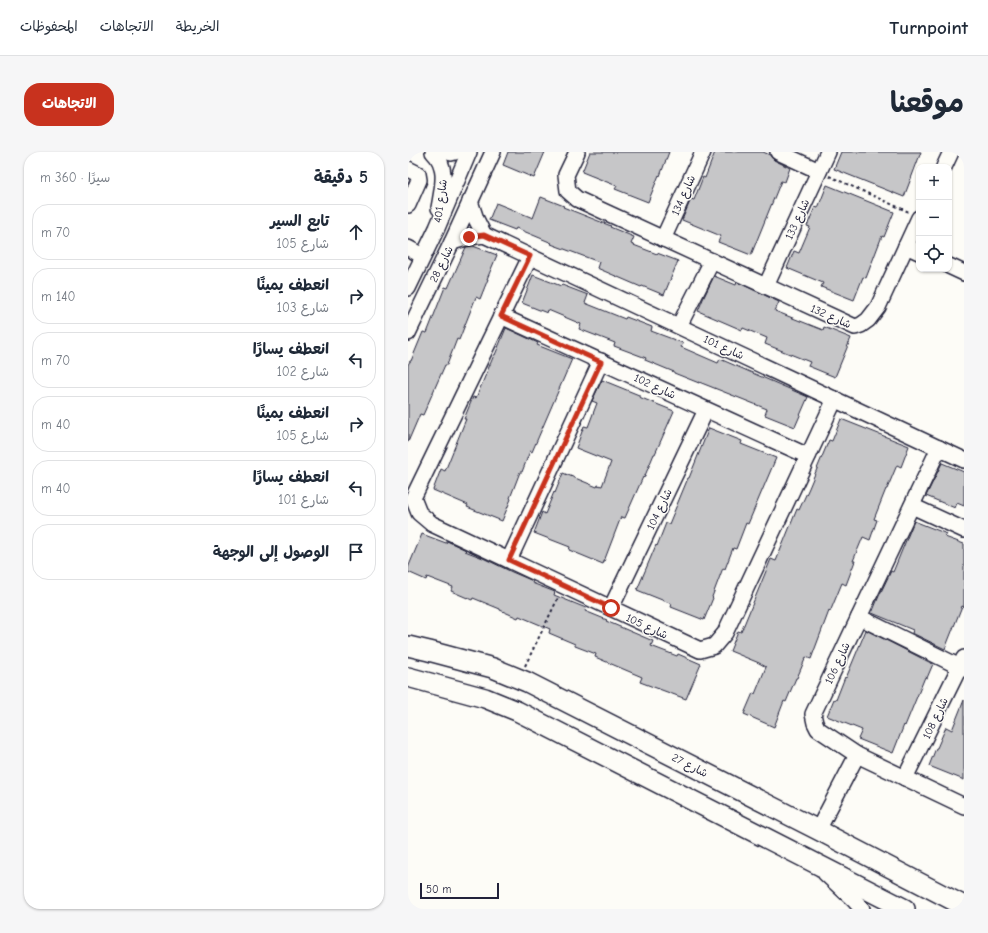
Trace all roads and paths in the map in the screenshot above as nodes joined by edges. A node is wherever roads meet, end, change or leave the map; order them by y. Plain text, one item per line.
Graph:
1 (433, 152) edge
2 (448, 152) edge
3 (455, 152) edge
4 (469, 152) edge
5 (493, 152) edge
6 (577, 152) edge
7 (703, 152) edge
8 (778, 152) edge
9 (828, 152) edge
10 (951, 152) edge
11 (945, 164) edge
12 (408, 169) edge
13 (819, 171) junction
14 (470, 201) junction
15 (408, 204) edge
16 (915, 216) edge
17 (437, 228) junction
18 (484, 235) junction
19 (663, 239) junction
20 (452, 242) junction
21 (408, 248) edge
22 (912, 249) edge
23 (530, 256) junction
24 (416, 261) edge
25 (712, 261) junction
26 (952, 267) edge
27 (964, 273) edge
28 (766, 286) junction
29 (408, 288) edge
30 (501, 316) junction
31 (679, 326) junction
32 (408, 333) edge
33 (601, 362) junction
34 (835, 399) junction
35 (706, 410) junction
36 (939, 448) junction
37 (808, 456) junction
38 (964, 460) edge
39 (912, 506) junction
40 (964, 530) edge
41 (509, 560) junction
42 (564, 586) junction
43 (611, 608) junction
44 (859, 617) junction
45 (408, 646) edge
46 (963, 664) edge
47 (408, 677) edge
48 (519, 679) junction
49 (857, 755) junction
50 (905, 778) junction
51 (964, 806) edge
52 (818, 830) junction
53 (816, 864) junction
54 (964, 906) edge
55 (862, 909) edge
56 (904, 909) edge

1 - 17 street, شارع 401
2 - 3 street
4 - 17 street, شارع 28
5 - 14 street, شارع 28
6 - 19 street, شارع 132
7 - 19 street, شارع 134
8 - 13 street
9 - 13 street, شارع 133
10 - 11 street
12 - 15 street
13 - 16 path
13 - 28 street, شارع 133
14 - 18 street
14 - 20 street, شارع 28
16 - 22 street, شارع 132
17 - 24 street, شارع 28
18 - 20 street
18 - 23 street, شارع 101
19 - 25 street, شارع 132
20 - 32 street, شارع 28
21 - 24 street
22 - 28 street, شارع 132
23 - 30 street, شارع 105
23 - 31 street, شارع 101
24 - 29 street, شارع 28
25 - 28 street, شارع 132
25 - 31 street
26 - 27 street
30 - 33 street, شارع 102
30 - 41 street, شارع 105
31 - 34 street, شارع 101
33 - 35 street, شارع 102
33 - 41 street
34 - 36 street, شارع 101
34 - 37 street, شارع 105
35 - 37 street, شارع 102
35 - 43 street, شارع 104
36 - 38 street, شارع 101
36 - 39 street, شارع 106
37 - 43 street, شارع 105
39 - 40 street
39 - 44 street, شارع 106
41 - 42 street, شارع 105
42 - 43 street, شارع 105
42 - 48 path
44 - 46 street
44 - 49 street, شارع 106
45 - 48 main road, شارع 27
46 - 50 street, شارع 108
47 - 53 main road
48 - 52 main road, شارع 27
49 - 50 street, شارع 106
49 - 52 street
50 - 51 street, شارع 106
52 - 54 main road, شارع 27
53 - 55 street
53 - 56 main road

